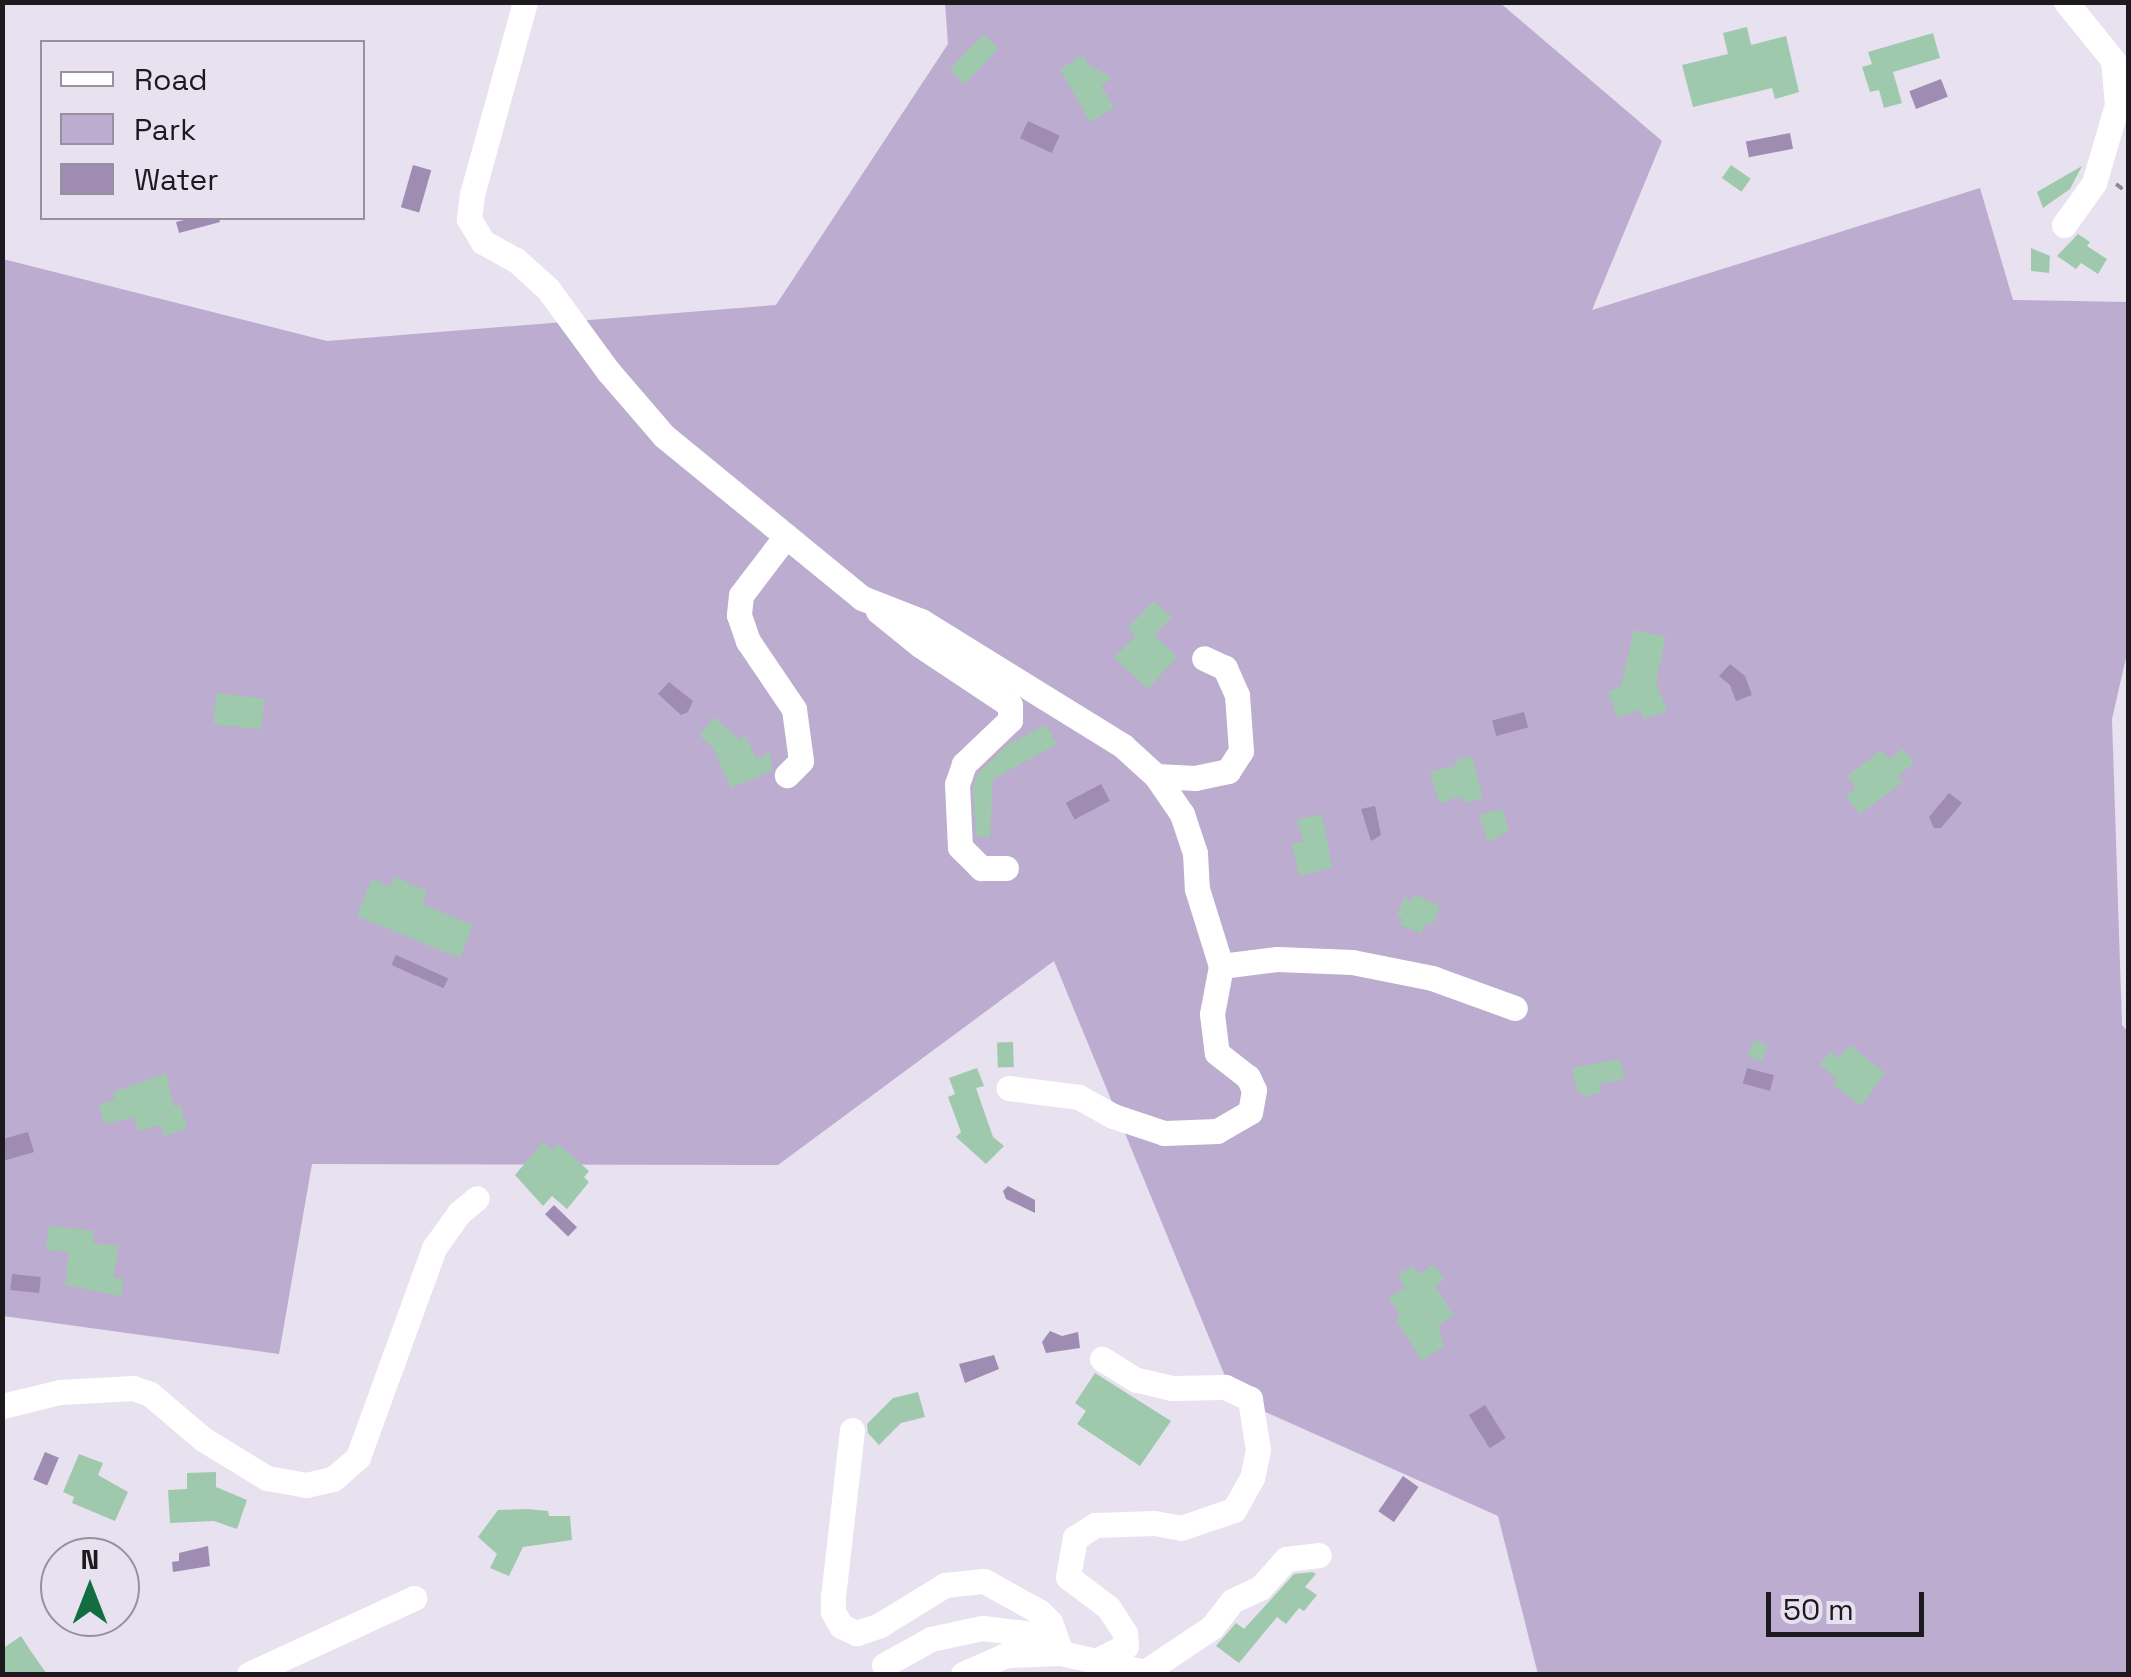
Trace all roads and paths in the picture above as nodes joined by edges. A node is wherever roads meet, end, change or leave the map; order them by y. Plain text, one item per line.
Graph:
1 (525, 2) edge
2 (2066, 2) edge
3 (2064, 225) dead end
4 (786, 536) junction
5 (862, 598) junction
6 (1204, 658) dead end
7 (787, 775) dead end
8 (1156, 776) junction
9 (1006, 868) dead end
10 (1222, 966) junction
11 (1515, 1008) dead end
12 (1009, 1088) dead end
13 (478, 1198) dead end
14 (1102, 1359) dead end
15 (2, 1406) edge
16 (852, 1430) dead end
17 (1319, 1555) dead end
18 (414, 1598) dead end
19 (1060, 1653) junction
20 (1105, 1661) junction
21 (884, 1666) dead end
22 (249, 1674) edge
23 (963, 1674) edge
24 (1146, 1674) edge

1 - 4 street
2 - 3 street
4 - 5 street
4 - 7 street
5 - 8 street
5 - 9 street
6 - 8 street
8 - 10 street
10 - 11 street
10 - 12 street
13 - 15 street
14 - 20 street
16 - 19 street
17 - 24 street
18 - 22 street
19 - 20 street
19 - 21 street
19 - 23 street
20 - 24 street

